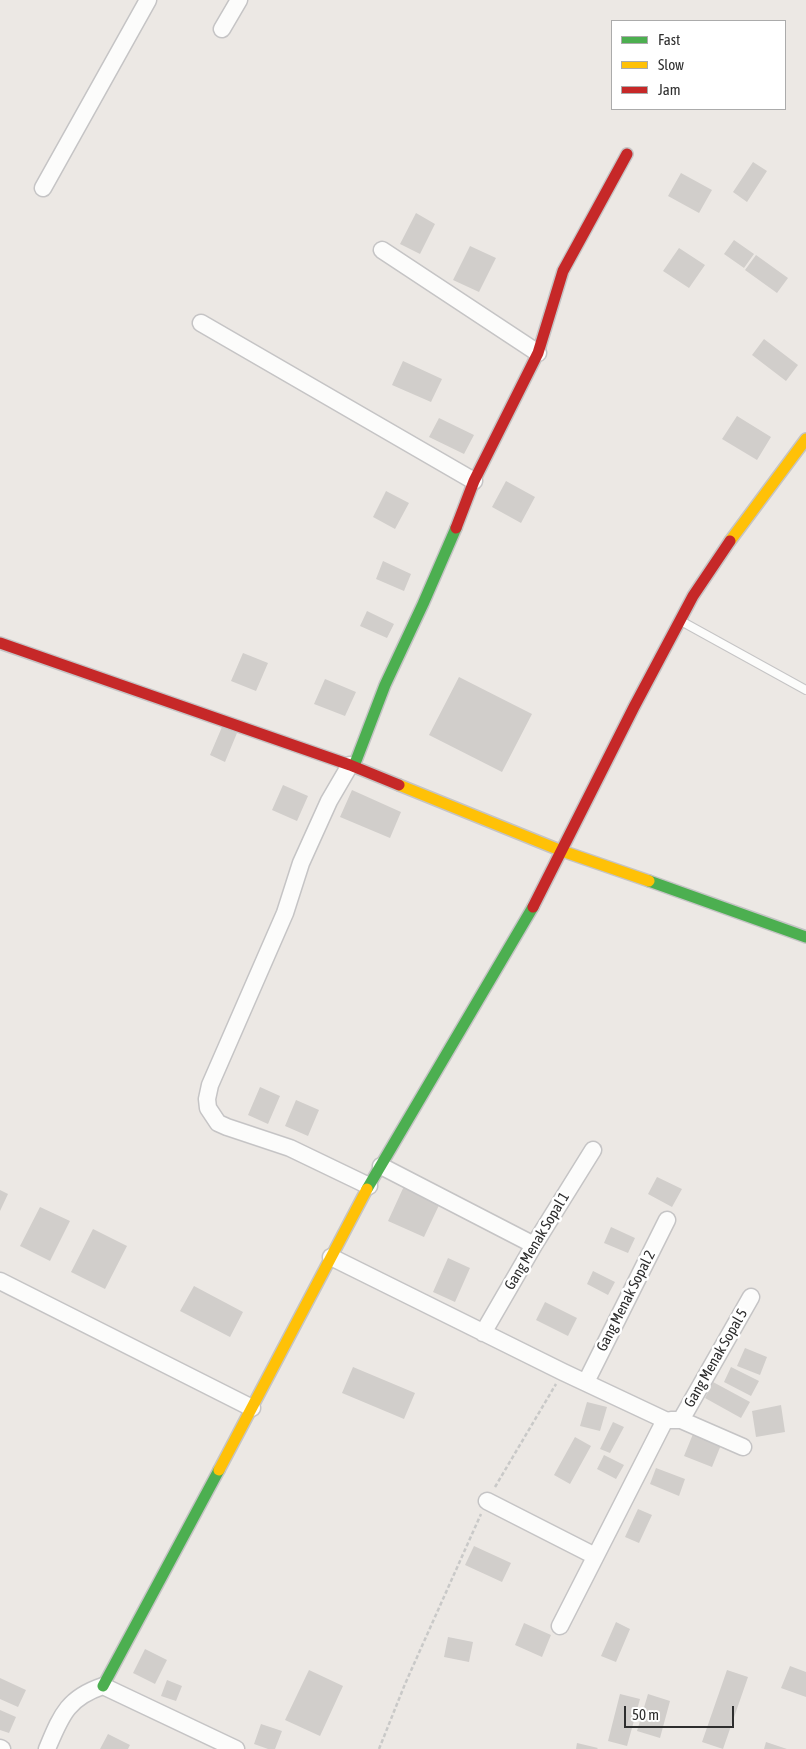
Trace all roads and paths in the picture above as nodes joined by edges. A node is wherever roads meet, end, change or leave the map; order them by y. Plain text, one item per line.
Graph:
1 (148, 0) edge
2 (239, 0) edge
3 (222, 29) dead end
4 (627, 154) dead end
5 (43, 188) dead end
6 (382, 250) dead end
7 (201, 323) dead end
8 (538, 353) junction
9 (806, 439) edge
10 (474, 481) junction
11 (679, 620) junction
12 (0, 643) edge
13 (806, 690) edge
14 (354, 763) junction
15 (562, 851) junction
16 (806, 936) edge
17 (593, 1150) dead end
18 (381, 1166) junction
19 (369, 1186) junction
20 (666, 1220) dead end
21 (534, 1245) junction
22 (331, 1257) junction
23 (0, 1281) edge
24 (751, 1297) dead end
25 (483, 1333) junction
26 (563, 1372) junction
27 (586, 1382) junction
28 (252, 1408) junction
29 (673, 1420) junction
30 (743, 1447) dead end
31 (487, 1501) junction
32 (595, 1556) junction
33 (560, 1626) dead end
34 (103, 1686) junction
35 (47, 1749) edge
36 (236, 1749) edge
37 (379, 1749) edge

1 - 5 street
2 - 3 street
4 - 8 street
6 - 8 street
7 - 10 street
8 - 10 street
9 - 11 street
10 - 14 street
11 - 13 lane
11 - 15 street
12 - 14 street
14 - 15 street
14 - 19 street
15 - 16 street
15 - 18 street
17 - 21 street, Gang Menak Sopal 1
18 - 19 street
18 - 21 street
19 - 22 street
20 - 27 street, Gang Menak Sopal 2
21 - 25 street, Gang Menak Sopal 1
22 - 25 street
22 - 28 street
23 - 28 street
24 - 29 street, Gang Menak Sopal 5
25 - 26 street
26 - 27 street
26 - 31 path
27 - 29 street
28 - 34 street
29 - 30 street
29 - 32 street, Gang Menak Sopal 5
31 - 32 street
31 - 37 path
32 - 33 street, Gang Menak Sopal 5
34 - 35 street
34 - 36 street

